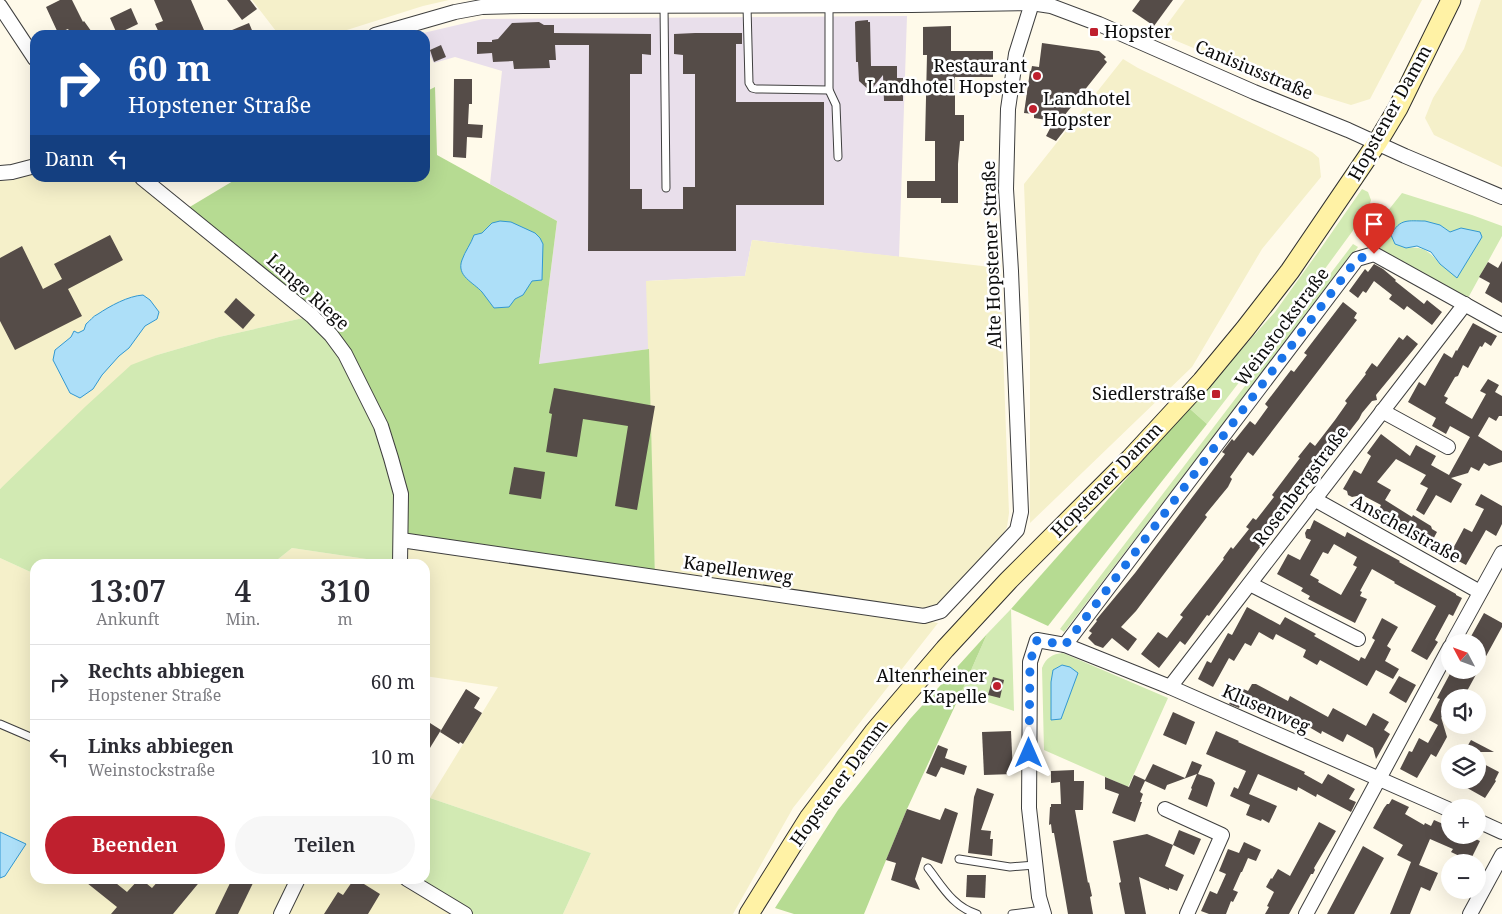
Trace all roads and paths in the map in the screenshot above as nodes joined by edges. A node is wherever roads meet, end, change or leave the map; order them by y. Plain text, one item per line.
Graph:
1 (1451, 0) edge
2 (1032, 1) edge
3 (482, 4) edge
4 (667, 4) edge
5 (826, 4) edge
6 (0, 6) edge
7 (748, 6) junction
8 (392, 30) edge
9 (30, 51) edge
10 (829, 90) junction
11 (1377, 143) junction
12 (838, 157) dead end
13 (30, 167) edge
14 (0, 173) edge
15 (147, 182) edge
16 (666, 188) dead end
17 (1502, 197) edge
18 (1464, 304) junction
19 (1502, 324) edge
20 (1382, 411) junction
21 (1448, 447) dead end
22 (1314, 499) junction
23 (1021, 512) joint
24 (401, 540) junction
25 (1502, 552) edge
26 (400, 559) edge
27 (1250, 584) junction
28 (1480, 592) junction
29 (1457, 634) edge
30 (1358, 639) dead end
31 (1065, 645) junction
32 (1441, 664) edge
33 (1170, 687) junction
34 (0, 724) edge
35 (30, 737) edge
36 (1378, 779) junction
37 (1441, 806) edge
38 (1165, 809) dead end
39 (1486, 825) edge
40 (1502, 832) edge
41 (1502, 855) edge
42 (959, 859) dead end
43 (1035, 865) junction
44 (928, 868) dead end
45 (296, 884) edge
46 (415, 884) edge
47 (1043, 912) edge
48 (281, 914) edge
49 (465, 914) edge
50 (749, 914) edge
51 (977, 914) edge
52 (1012, 914) edge
53 (1187, 914) edge
54 (1306, 914) edge
55 (1470, 914) edge

1 - 11 main road, Hopstener Damm
2 - 5 street, Canisiusstraße
2 - 11 street, Canisiusstraße
2 - 23 street, Alte Hopstener Straße
3 - 4 street, Canisiusstraße
3 - 8 street, Canisiusstraße
4 - 7 street, Canisiusstraße
4 - 16 lane
5 - 7 street, Canisiusstraße
5 - 10 lane
6 - 9 street
7 - 10 lane
10 - 12 lane
11 - 17 street
11 - 50 main road, Hopstener Damm
13 - 14 street
15 - 24 street, Lange Riege
18 - 19 street, Weinstockstraße
18 - 20 street, Rosenbergstraße
18 - 31 street, Weinstockstraße
20 - 21 street
20 - 22 street, Rosenbergstraße
22 - 27 street, Rosenbergstraße
22 - 28 street, Anschelstraße
23 - 24 street, Kapellenweg
24 - 26 street, Lange Riege
25 - 28 street
27 - 30 street
27 - 33 street, Rosenbergstraße
28 - 29 street
31 - 33 street, Klusenweg
31 - 43 street, Klusenweg
32 - 36 street
33 - 36 street, Klusenweg
34 - 35 lane
36 - 37 street, Klusenweg
36 - 54 street
38 - 53 street
39 - 40 street
41 - 55 street
42 - 43 lane
43 - 47 street
44 - 51 lane
45 - 48 street
46 - 49 street
47 - 52 lane

